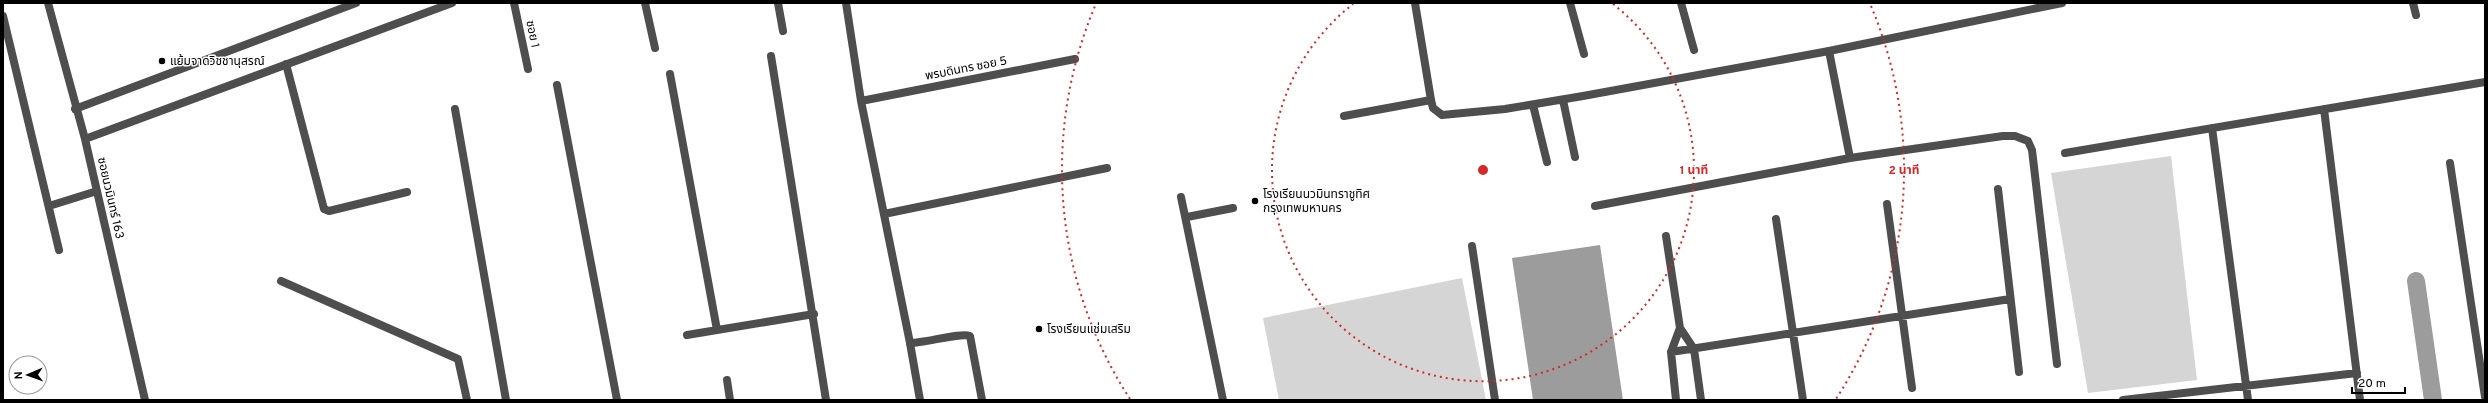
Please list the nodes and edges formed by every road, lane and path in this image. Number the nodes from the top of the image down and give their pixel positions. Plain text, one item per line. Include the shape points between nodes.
1 (48, 3) edge
2 (356, 3) edge
3 (452, 3) edge
4 (514, 3) edge
5 (645, 3) edge
6 (778, 3) edge
7 (846, 3) edge
8 (1415, 3) edge
9 (1570, 3) edge
10 (1681, 3) edge
11 (2062, 3) edge
12 (2413, 3) edge
13 (2416, 15) dead end
14 (3, 16) edge
15 (783, 31) dead end
16 (654, 48) dead end
17 (1694, 50) dead end
18 (1830, 51) junction
19 (1584, 54) dead end
20 (771, 56) dead end
21 (1075, 59) dead end
22 (286, 64) junction
23 (528, 69) dead end
24 (670, 74) dead end
25 (2485, 82) edge
26 (557, 85) dead end
27 (1431, 100) junction
28 (1563, 100) junction
29 (861, 101) junction
30 (1533, 105) junction
31 (75, 109) junction
32 (454, 109) dead end
33 (2324, 109) junction
34 (1344, 116) dead end
35 (2212, 128) junction
36 (85, 139) junction
37 (2065, 153) dead end
38 (1575, 157) dead end
39 (1850, 158) junction
40 (1547, 162) dead end
41 (2450, 162) dead end
42 (1107, 168) dead end
43 (1998, 189) dead end
44 (97, 191) junction
45 (407, 192) dead end
46 (1182, 197) dead end
47 (1887, 204) dead end
48 (49, 206) junction
49 (1595, 206) dead end
50 (1233, 208) dead end
51 (884, 214) junction
52 (1186, 217) junction
53 (1776, 219) dead end
54 (1666, 236) dead end
55 (1472, 246) dead end
56 (59, 250) dead end
57 (281, 281) dead end
58 (2010, 299) junction
59 (814, 314) junction
60 (1904, 316) junction
61 (1680, 328) junction
62 (717, 330) junction
63 (687, 334) dead end
64 (1792, 334) junction
65 (910, 343) junction
66 (1694, 349) junction
67 (1671, 352) junction
68 (2057, 364) dead end
69 (2019, 372) dead end
70 (2357, 373) junction
71 (727, 380) dead end
72 (2246, 384) junction
73 (1912, 388) dead end
74 (2485, 397) edge
75 (2152, 398) edge
76 (145, 400) edge
77 (467, 400) edge
78 (506, 400) edge
79 (617, 400) edge
80 (730, 400) edge
81 (826, 400) edge
82 (920, 400) edge
83 (982, 400) edge
84 (1222, 400) edge
85 (1495, 400) edge
86 (1676, 400) edge
87 (1701, 400) edge
88 (1803, 400) edge
89 (2123, 400) edge
90 (2248, 400) edge
91 (2360, 400) edge

1 - 31 street, ซอยนวมินทร์ 163
2 - 31 street
3 - 22 street
4 - 23 street, ซอย 1
5 - 16 street
6 - 15 street
7 - 29 street
8 - 27 street
9 - 19 street
10 - 17 street
11 - 18 street
12 - 13 street
14 - 48 street
18 - 28 street
18 - 39 street
20 - 59 street
21 - 29 street, พรบดินทร ซอย 5
22 - 36 street
22 - 45 street via 324,209 329,211
24 - 62 street
25 - 33 street
26 - 79 street
27 - 30 street via 1436,113 1450,116
27 - 34 street
28 - 30 street
28 - 38 street
29 - 51 street
30 - 40 street
31 - 36 street, ซอยนวมินทร์ 163
32 - 78 street
33 - 35 street
33 - 70 street
35 - 37 street
35 - 72 street
36 - 44 street, ซอยนวมินทร์ 163
39 - 49 street
39 - 68 street via 2003,136 2015,136 2028,141 2032,150
41 - 74 street
42 - 51 street
43 - 58 street
44 - 48 street
44 - 76 street, ซอยนวมินทร์ 163
46 - 52 street
47 - 60 street
48 - 56 street
50 - 52 street
51 - 65 street
52 - 84 street
53 - 64 street
54 - 61 street
55 - 85 street
57 - 77 street via 458,359
58 - 60 street
58 - 69 street
59 - 62 street
59 - 81 street
60 - 64 street
60 - 73 street
61 - 66 street
61 - 67 street
62 - 63 street
64 - 66 street
64 - 88 street
65 - 82 street
65 - 83 street via 925,343 962,334 970,336
66 - 67 street
66 - 87 street
67 - 86 street
70 - 72 street
70 - 91 street
71 - 80 street
72 - 75 street
72 - 90 street
75 - 89 street

